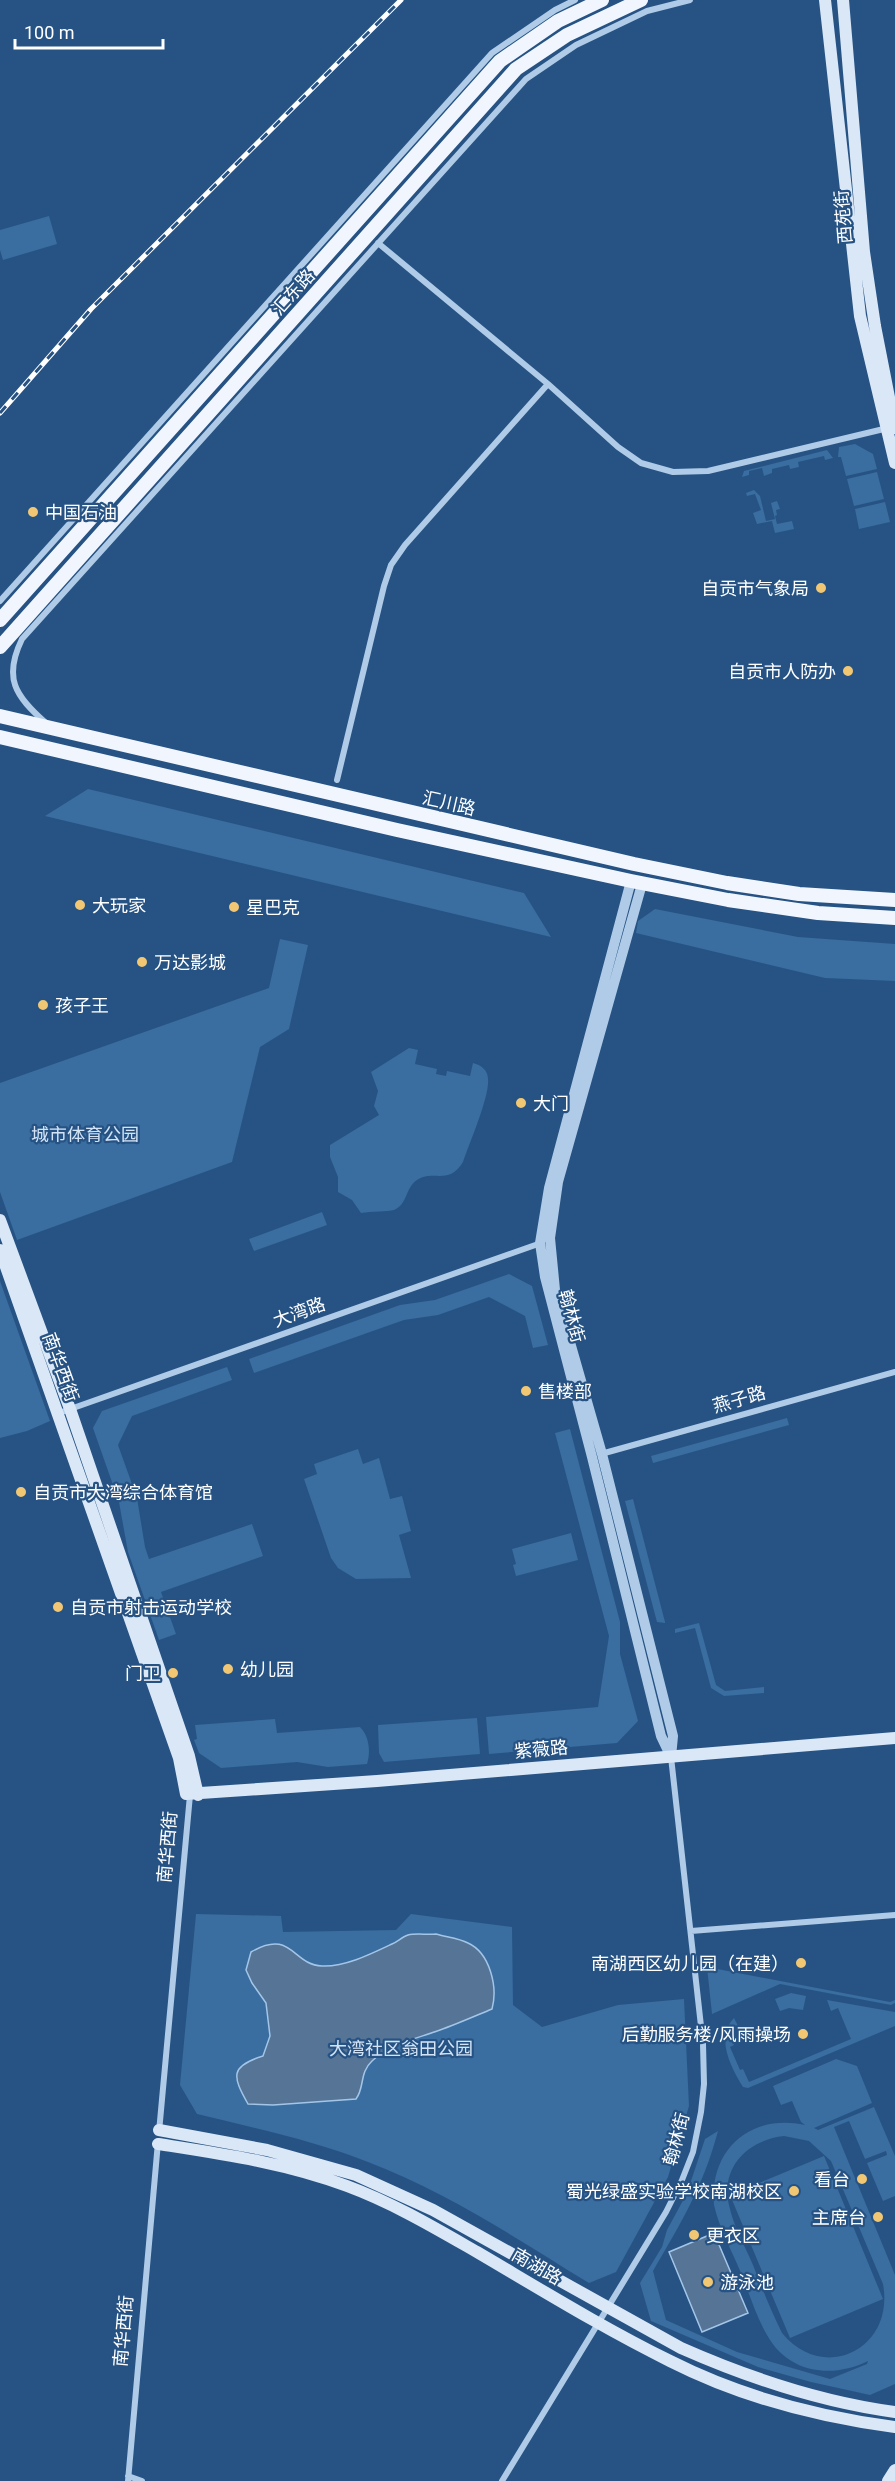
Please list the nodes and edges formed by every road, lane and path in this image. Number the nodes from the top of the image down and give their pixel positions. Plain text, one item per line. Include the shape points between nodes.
1 (575, 0) edge
2 (602, 0) edge
3 (641, 0) edge
4 (690, 0) edge
5 (823, 2) edge
6 (844, 2) edge
7 (378, 243) junction
8 (548, 384) junction
9 (892, 427) edge
10 (895, 463) edge
11 (0, 601) edge
12 (0, 620) edge
13 (0, 646) edge
14 (0, 716) edge
15 (51, 728) junction
16 (0, 737) edge
17 (337, 780) dead end
18 (636, 883) junction
19 (895, 900) edge
20 (895, 918) edge
21 (0, 1220) edge
22 (545, 1243) junction
23 (0, 1250) edge
24 (895, 1372) edge
25 (64, 1411) junction
26 (597, 1455) junction
27 (895, 1738) edge
28 (671, 1757) junction
29 (194, 1795) junction
30 (895, 1915) edge
31 (691, 1931) junction
32 (159, 2130) junction
33 (158, 2144) junction
34 (607, 2309) junction
35 (599, 2323) junction
36 (895, 2412) edge
37 (895, 2427) edge
38 (895, 2470) edge
39 (128, 2479) edge
40 (142, 2481) edge
41 (502, 2481) edge
42 (888, 2481) edge

1 - 11 street via 492,53
2 - 12 main road, 汇东路 via 558,21 500,61
3 - 13 main road, 汇东路 via 567,35 516,69
4 - 7 street via 647,11 576,45 526,79
5 - 9 main road via 860,316
6 - 9 main road, 西苑街 via 864,252
7 - 8 street
7 - 15 street via 21,639 12,658 12,678 31,710
8 - 9 street via 618,447 641,463 673,472 708,471
8 - 17 street via 405,545 392,565
9 - 10 main road
14 - 15 main road, 汇川路
15 - 19 main road, 汇川路 via 727,883 800,894
16 - 18 main road, 汇川路
18 - 20 main road, 汇川路 via 807,912
18 - 22 street, 翰林街 via 549,1188
21 - 25 main road, 南华西街
22 - 25 street, 大湾路
22 - 26 street, 翰林街 via 544,1277
23 - 25 main road, 南华西街
24 - 26 street, 燕子路
25 - 29 main road, 南华西街 via 179,1758 186,1794
26 - 28 street, 翰林街 via 661,1736
27 - 28 main road, 紫薇路
28 - 29 main road, 紫薇路
28 - 31 street, 翰林街
29 - 32 street, 南华西街
30 - 31 street
31 - 34 street, 翰林街 via 704,2084 693,2152 666,2212
32 - 33 street, 南华西街
32 - 34 main road, 南湖路 via 267,2150 356,2175 433,2210
33 - 35 main road, 南湖路 via 264,2161 348,2186 423,2221
33 - 39 street, 南华西街
34 - 35 street, 翰林街
34 - 36 main road, 南湖路 via 681,2348 759,2380 804,2394
35 - 37 main road, 南湖路 via 671,2362 751,2394
35 - 41 street, 翰林街
38 - 42 main road
39 - 40 street

